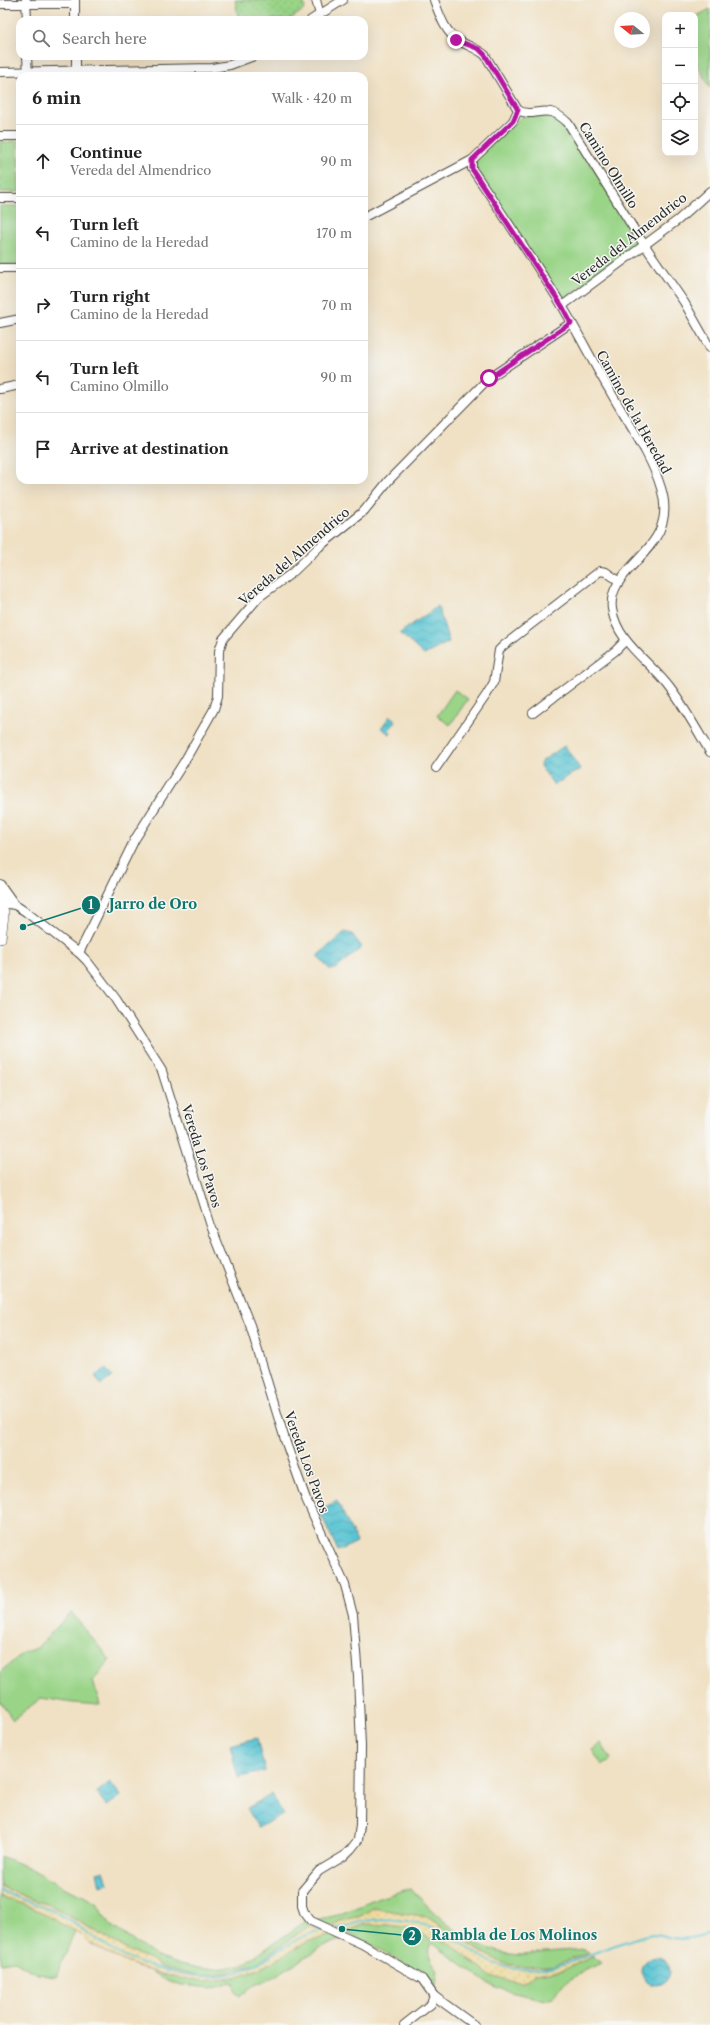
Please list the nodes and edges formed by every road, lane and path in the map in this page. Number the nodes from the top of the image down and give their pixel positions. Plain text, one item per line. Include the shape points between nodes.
1 (316, 0) edge
2 (343, 0) edge
3 (434, 0) edge
4 (26, 2) edge
5 (75, 2) edge
6 (0, 4) edge
7 (320, 15) joint
8 (27, 16) edge
9 (75, 16) edge
10 (27, 60) edge
11 (76, 60) edge
12 (243, 60) edge
13 (0, 72) edge
14 (28, 72) edge
15 (76, 72) edge
16 (103, 72) edge
17 (16, 73) edge
18 (518, 110) junction
19 (0, 136) edge
20 (16, 136) edge
21 (472, 160) junction
22 (710, 191) edge
23 (0, 198) edge
24 (16, 198) edge
25 (368, 215) edge
26 (645, 244) junction
27 (0, 268) edge
28 (16, 268) edge
29 (562, 306) junction
30 (16, 320) edge
31 (0, 323) edge
32 (571, 323) junction
33 (710, 348) edge
34 (16, 386) edge
35 (0, 389) edge
36 (619, 581) junction
37 (625, 641) junction
38 (533, 713) dead end
39 (710, 752) edge
40 (436, 768) dead end
41 (0, 884) edge
42 (0, 892) edge
43 (2, 903) junction
44 (15, 906) junction
45 (0, 938) edge
46 (78, 953) junction
47 (434, 1996) junction
48 (404, 2025) edge
49 (474, 2025) edge

1 - 7 street
2 - 7 street
3 - 18 street via 450,33 456,40 479,49 485,55
4 - 5 street
4 - 6 street
4 - 8 street
5 - 9 street
10 - 14 street
11 - 15 street
12 - 16 street via 212,68
13 - 17 street
18 - 21 street via 513,121
18 - 26 street, Camino Olmillo via 549,111 568,123
19 - 20 street
21 - 25 street
21 - 29 street, Camino de la Heredad via 472,169
22 - 26 street, Vereda del Almendrico via 678,220
23 - 24 street
26 - 29 street, Vereda del Almendrico
26 - 33 street, Camino Olmillo via 684,302
27 - 28 street
29 - 32 street, Camino de la Heredad
30 - 31 street
32 - 36 street, Camino de la Heredad via 648,459 661,488 664,502 661,529 644,555
32 - 46 street, Vereda del Almendrico via 489,378 389,480 364,511 319,547 292,573 259,597 223,639 219,651 218,696 214,708 184,762 135,839
34 - 35 street
36 - 37 street, Camino de la Heredad via 612,596 612,608
36 - 40 street via 600,571 499,650 494,682 488,694
37 - 38 street
37 - 39 street, Camino de la Heredad via 658,672 686,709
41 - 44 street
42 - 43 main road
43 - 44 street
43 - 45 main road
44 - 46 street, Vereda Los Pavos
46 - 47 street, Vereda Los Pavos via 116,999 162,1071 211,1226 250,1325 298,1477 345,1585 353,1615 361,1746 358,1840 348,1853 319,1870 302,1891 302,1906 311,1921 362,1944 422,1979
47 - 48 street via 431,2004
47 - 49 street, Vereda Los Pavos

